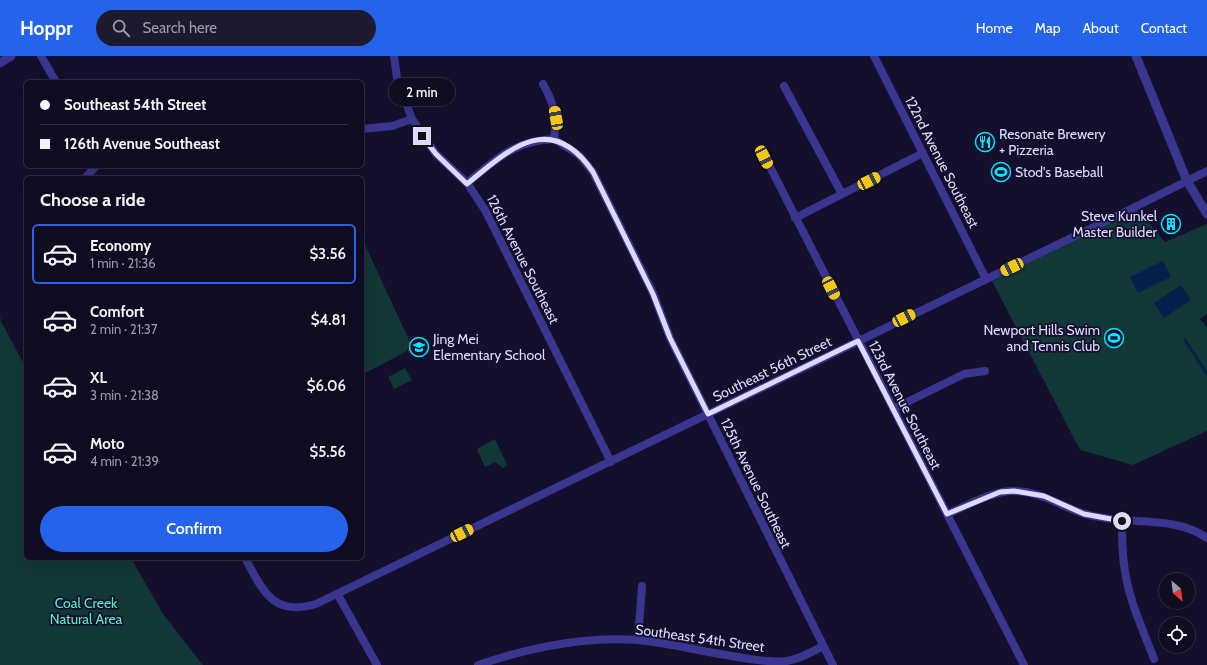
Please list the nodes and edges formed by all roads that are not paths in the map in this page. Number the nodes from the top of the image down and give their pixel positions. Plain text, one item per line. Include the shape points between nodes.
1 (11, 56) edge
2 (41, 56) edge
3 (394, 56) edge
4 (874, 56) edge
5 (1136, 56) edge
6 (0, 63) edge
7 (55, 80) edge
8 (543, 84) dead end
9 (784, 86) dead end
10 (412, 119) junction
11 (364, 129) edge
12 (554, 139) junction
13 (923, 153) junction
14 (764, 157) dead end
15 (94, 168) edge
16 (1207, 171) edge
17 (87, 176) edge
18 (1187, 181) junction
19 (467, 184) junction
20 (842, 194) junction
21 (1207, 214) edge
22 (795, 218) junction
23 (986, 279) junction
24 (858, 341) junction
25 (985, 371) dead end
26 (893, 409) junction
27 (708, 414) junction
28 (611, 462) junction
29 (947, 514) junction
30 (1122, 521) junction
31 (1207, 538) edge
32 (246, 560) edge
33 (642, 586) dead end
34 (338, 595) junction
35 (638, 640) junction
36 (823, 646) junction
37 (1154, 659) dead end
38 (377, 665) edge
39 (478, 665) edge
40 (833, 665) edge
41 (1024, 665) edge

1 - 6 street
2 - 7 street
3 - 10 street, 126th Avenue Southeast via 397,78
4 - 13 street, 122nd Avenue Southeast
5 - 18 street
8 - 12 street via 556,118
9 - 20 street
10 - 11 street via 392,126
10 - 19 street, 126th Avenue Southeast via 436,154
12 - 19 street via 538,140 512,148
12 - 27 street, 125th Avenue Southeast via 579,155 593,172
13 - 20 street
13 - 23 street, 122nd Avenue Southeast
14 - 22 street, 123rd Avenue Southeast
15 - 17 street
16 - 18 street, Southeast 56th Street
18 - 21 street
18 - 23 street, Southeast 56th Street
19 - 28 street, 126th Avenue Southeast via 485,210
20 - 22 street
22 - 24 street, 123rd Avenue Southeast
23 - 24 street, Southeast 56th Street
24 - 26 street, 123rd Avenue Southeast
24 - 27 street, Southeast 56th Street
25 - 26 street via 964,374
26 - 29 street, 123rd Avenue Southeast
27 - 28 street, Southeast 56th Street
27 - 36 street, 125th Avenue Southeast
28 - 34 street, Southeast 56th Street
29 - 30 street via 1000,492 1014,491 1044,496 1084,514
29 - 41 street, 123rd Avenue Southeast
30 - 31 street via 1170,524 1187,528
30 - 37 street via 1122,555 1126,577
32 - 34 street, Southeast 56th Street via 265,592 280,605 288,608 307,607
33 - 35 street
34 - 38 street
35 - 36 street, Southeast 54th Street via 778,662 798,658
35 - 39 street, Southeast 54th Street via 571,643 536,649
36 - 40 street, 125th Avenue Southeast

